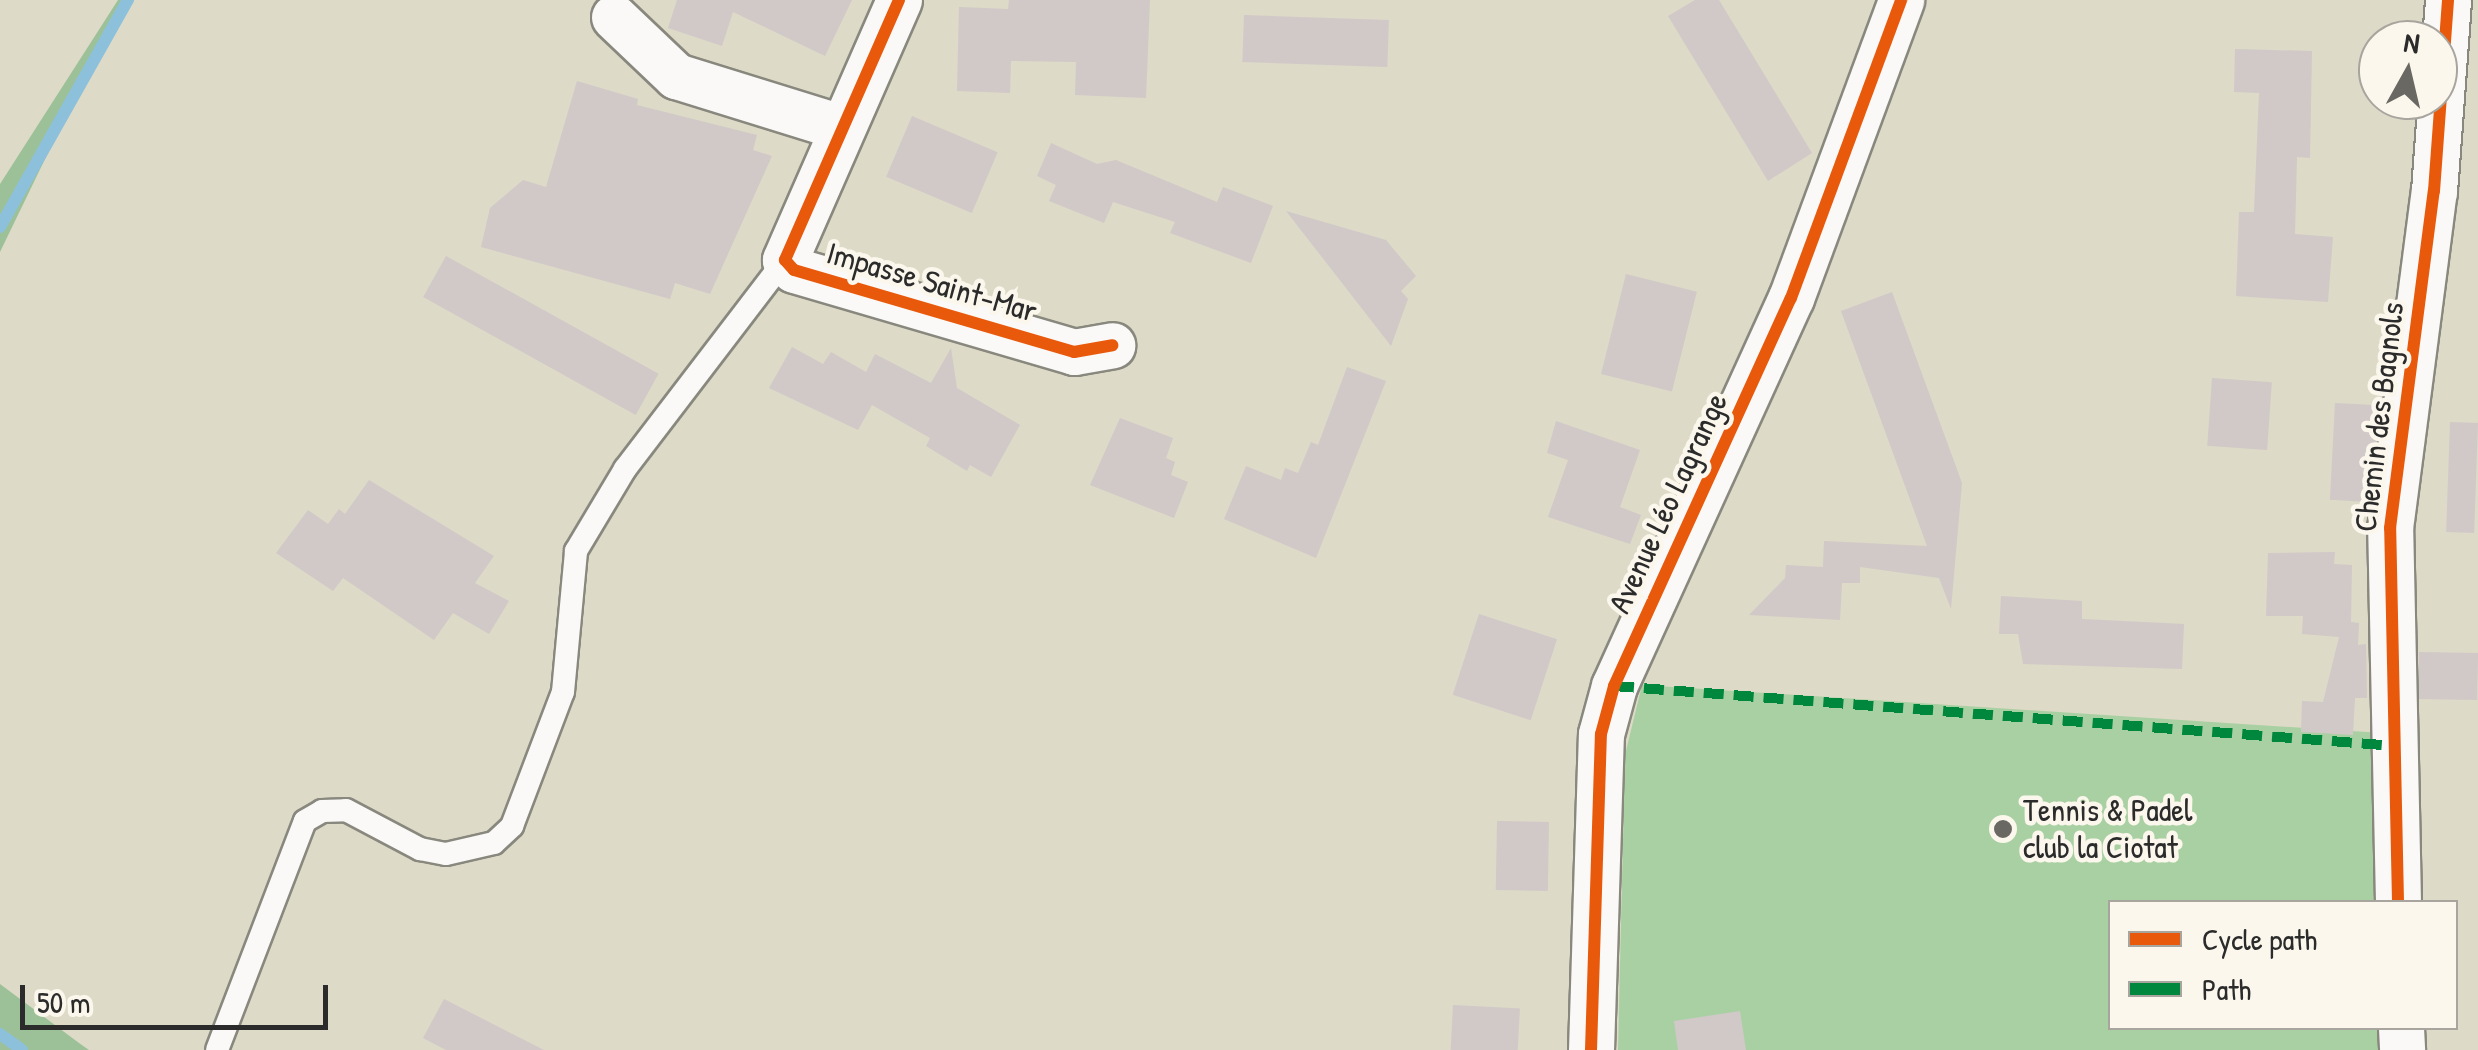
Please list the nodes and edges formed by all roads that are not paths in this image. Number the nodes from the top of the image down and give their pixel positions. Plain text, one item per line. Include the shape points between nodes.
1 (899, 0) edge
2 (1901, 0) edge
3 (2448, 0) edge
4 (614, 17) dead end
5 (841, 127) junction
6 (785, 260) junction
7 (1112, 345) dead end
8 (2398, 900) edge
9 (217, 1050) edge
10 (1591, 1050) edge

1 - 5 street, Impasse Saint-Mar
2 - 10 street, Avenue Léo Lagrange via 1791,298 1614,686 1601,734
3 - 8 street, Chemin des Bagnols via 2434,191 2390,528
4 - 5 street via 676,76
5 - 6 street, Impasse Saint-Mar
6 - 7 street, Impasse Saint-Mar via 794,270 1074,352
6 - 9 lane via 625,469 576,551 562,692 512,826 494,843 446,854 346,810 322,810 305,821

